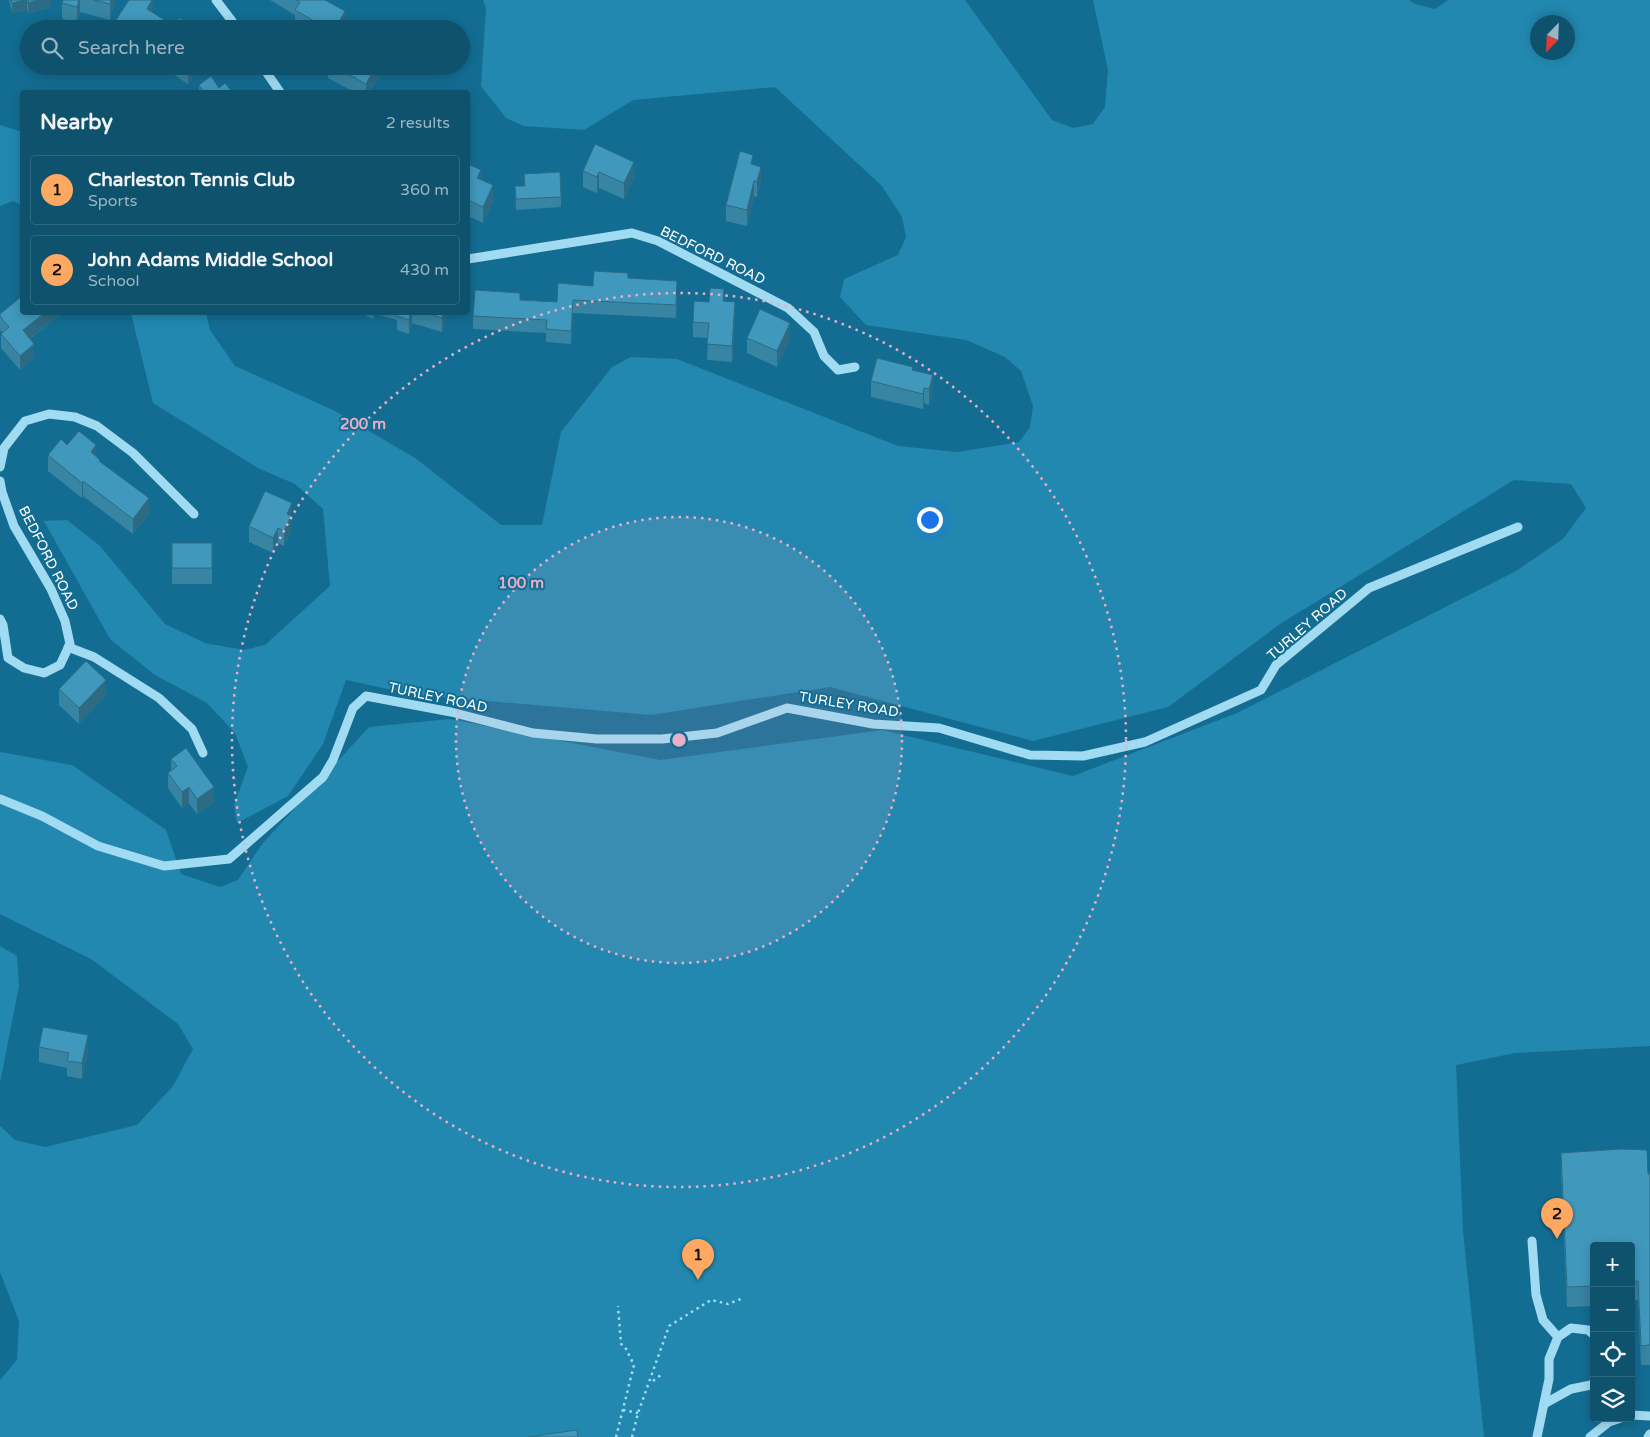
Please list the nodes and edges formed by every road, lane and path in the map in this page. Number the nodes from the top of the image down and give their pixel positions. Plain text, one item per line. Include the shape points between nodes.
1 (216, 0) edge
2 (231, 20) edge
3 (268, 75) edge
4 (279, 90) edge
5 (470, 258) edge
6 (855, 367) dead end
7 (0, 467) edge
8 (0, 480) edge
9 (194, 514) dead end
10 (1518, 527) dead end
11 (0, 619) edge
12 (68, 648) junction
13 (203, 753) dead end
14 (0, 799) edge
15 (1532, 1241) dead end
16 (741, 1299) dead end
17 (618, 1306) dead end
18 (1590, 1332) edge
19 (1558, 1337) junction
20 (661, 1375) dead end
21 (653, 1381) dead end
22 (1590, 1385) edge
23 (1544, 1404) junction
24 (623, 1410) junction
25 (638, 1413) junction
26 (1635, 1415) edge
27 (1650, 1416) edge
28 (1609, 1422) edge
29 (616, 1437) edge
30 (632, 1437) edge
31 (1537, 1437) edge
32 (1590, 1437) edge

1 - 2 street
3 - 4 street
5 - 6 street, BEDFORD ROAD via 632,233 658,241 788,308 814,332 824,356 838,370
7 - 9 street via 4,448 24,421 49,414 75,417 97,426 133,453
8 - 12 street, BEDFORD ROAD via 14,526 65,621
10 - 14 street, TURLEY ROAD via 1369,588 1276,665 1261,690 1145,742 1083,756 1030,754 939,728 873,724 787,708 717,733 662,739 597,739 533,733 450,712 366,696 353,708 324,777 229,859 164,866 98,846 42,816
11 - 12 street via 8,658 24,668 44,673 60,665
12 - 13 street via 94,657 159,698 192,729
15 - 19 street via 1536,1295 1543,1320
16 - 25 path via 728,1304 711,1300 669,1326
17 - 24 path via 621,1344 634,1365
18 - 19 street via 1571,1328
19 - 23 street via 1549,1360
20 - 21 path
22 - 23 street via 1571,1389
23 - 31 street
24 - 25 path
24 - 29 path
25 - 30 path
26 - 27 street
28 - 32 street

